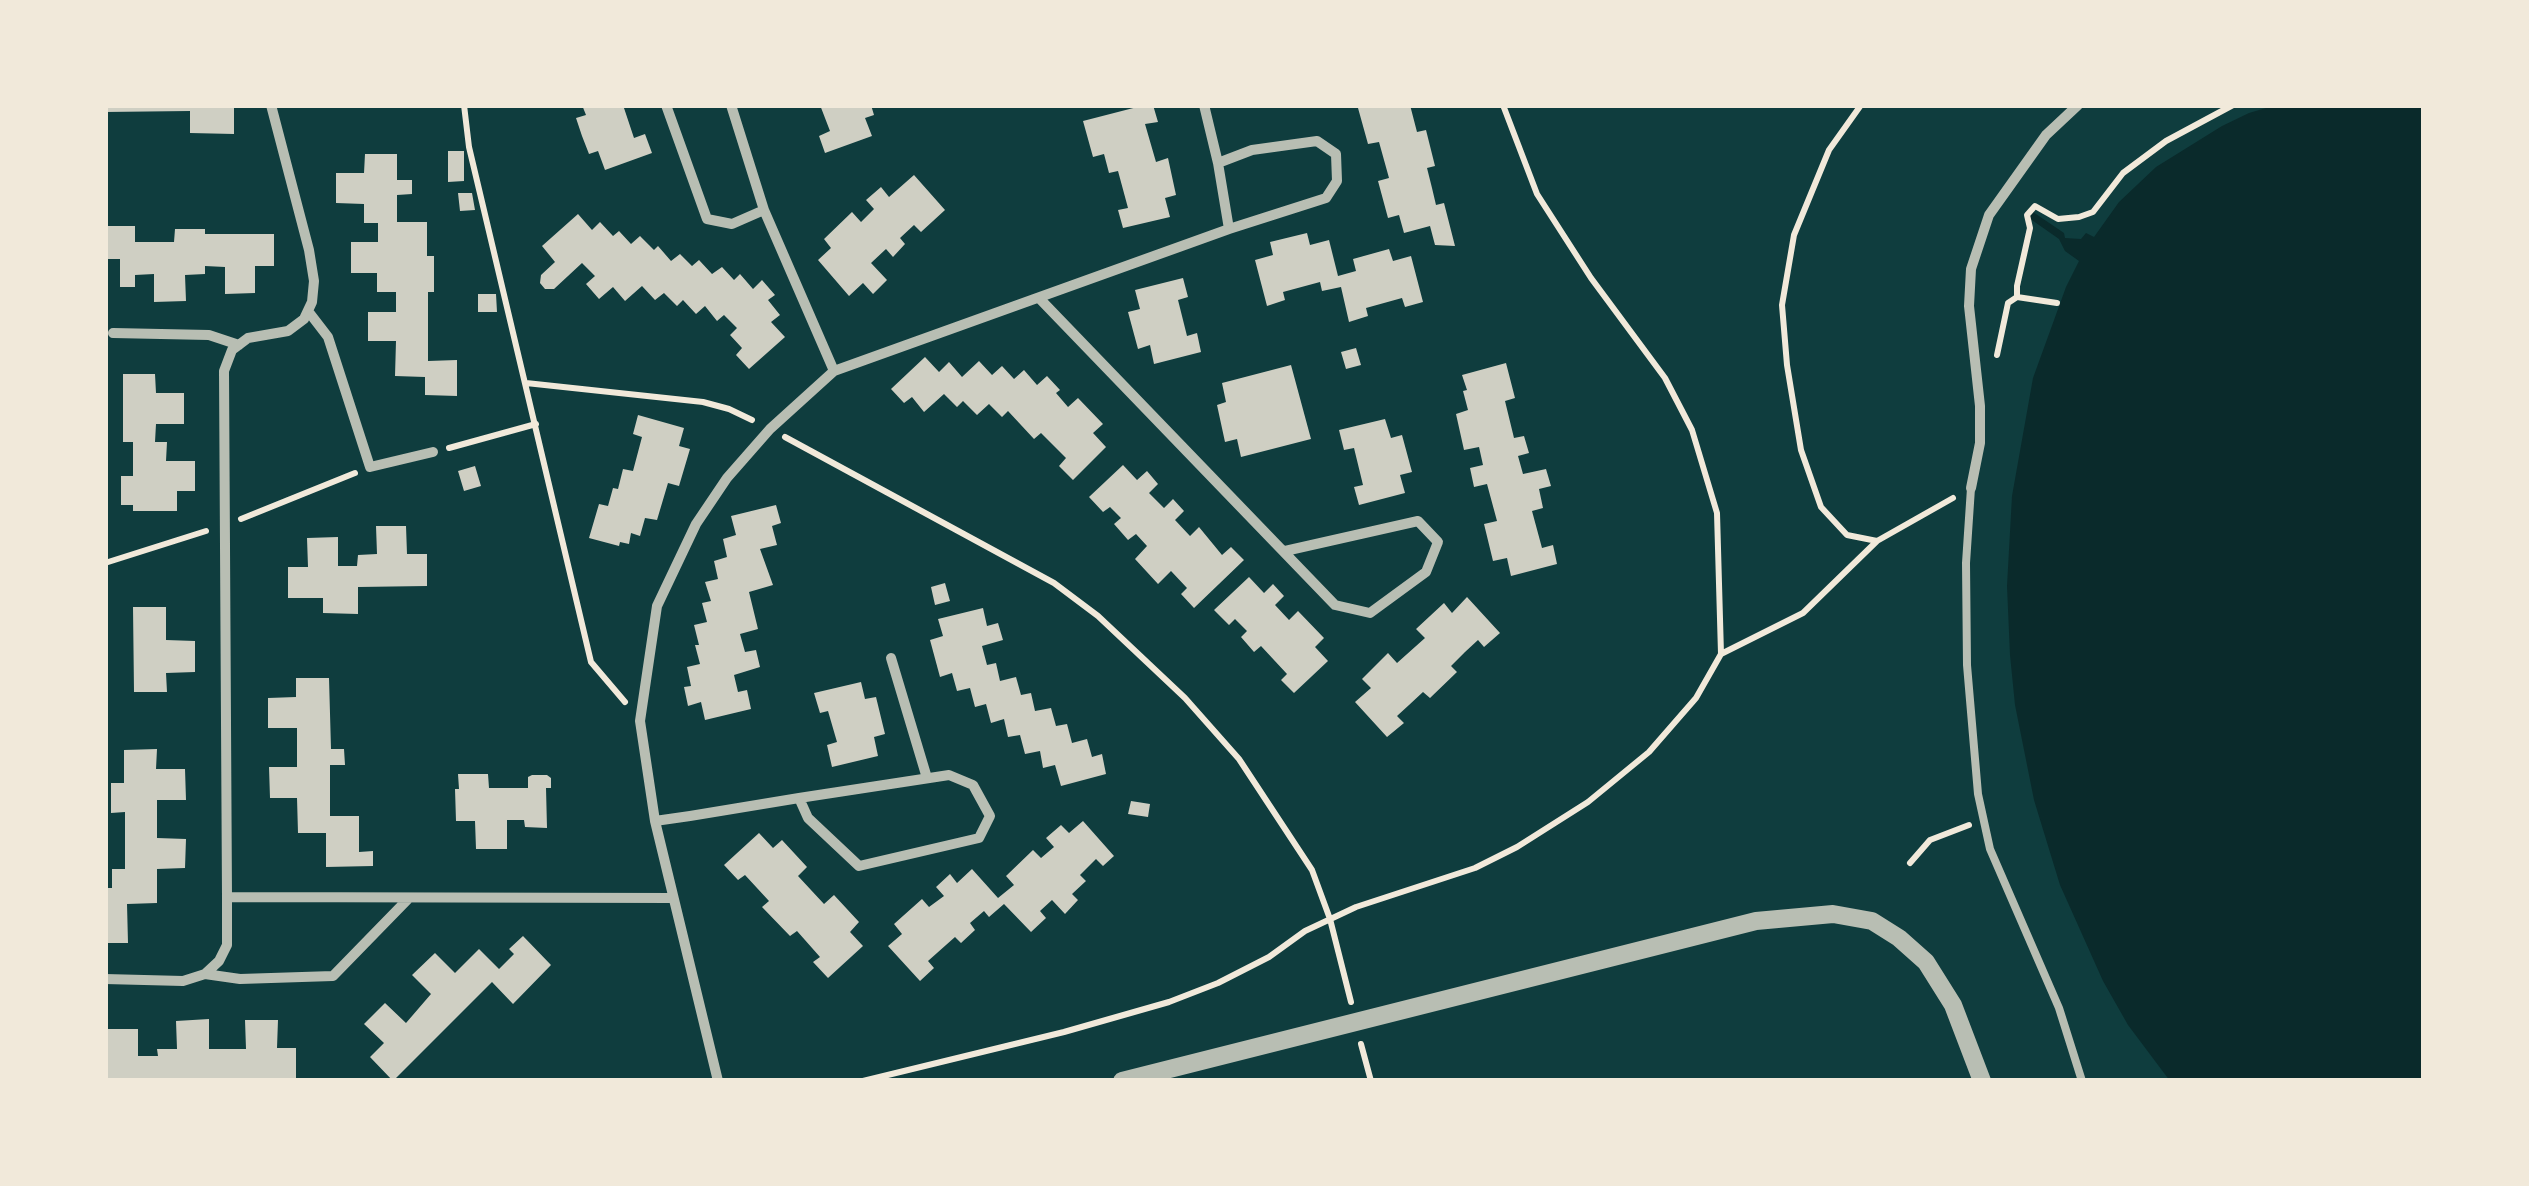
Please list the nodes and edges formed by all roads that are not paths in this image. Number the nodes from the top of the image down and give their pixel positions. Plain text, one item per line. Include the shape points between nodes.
1 (271, 105) edge
2 (666, 105) edge
3 (730, 105) edge
4 (1204, 105) edge
5 (2078, 105) edge
6 (1218, 163) junction
7 (764, 210) junction
8 (1229, 228) junction
9 (1039, 298) junction
10 (308, 310) junction
11 (113, 333) dead end
12 (238, 345) junction
13 (834, 371) junction
14 (433, 452) road end
15 (1972, 488) joint
16 (1285, 551) junction
17 (891, 658) dead end
18 (927, 778) junction
19 (799, 798) junction
20 (655, 821) junction
21 (227, 897) junction
22 (409, 898) junction
23 (672, 898) junction
24 (205, 974) junction
25 (105, 980) edge
26 (718, 1081) edge
27 (1122, 1081) edge
28 (1982, 1081) edge
29 (2082, 1081) edge

1 - 10 street via 309,250 314,282
2 - 7 street via 708,219 732,224
3 - 7 street
4 - 6 street
5 - 15 street via 2046,135 1988,215 1971,269 1980,406
6 - 8 street
6 - 8 street via 1317,140 1336,154 1336,181 1326,198
7 - 13 street
8 - 9 street
9 - 13 street
9 - 16 street
10 - 12 street via 288,332
10 - 14 street via 328,337 370,467
11 - 12 street via 209,335
12 - 21 street via 224,370 223,417
13 - 20 street via 728,478 696,524 657,606 640,721
15 - 29 lane via 1967,665 1978,794 1990,849 2059,1008
16 - 16 street via 1335,605 1370,613 1426,572 1438,542 1418,521
17 - 18 street
18 - 19 street
18 - 19 street via 949,775 972,785 990,816 979,838 859,866 808,818
19 - 20 street
20 - 23 street
21 - 22 street
21 - 24 street via 227,945
22 - 23 street
22 - 24 street via 333,976
23 - 26 street
24 - 25 street
27 - 28 street via 1756,922 1833,914 1872,921 1926,962 1953,1005

